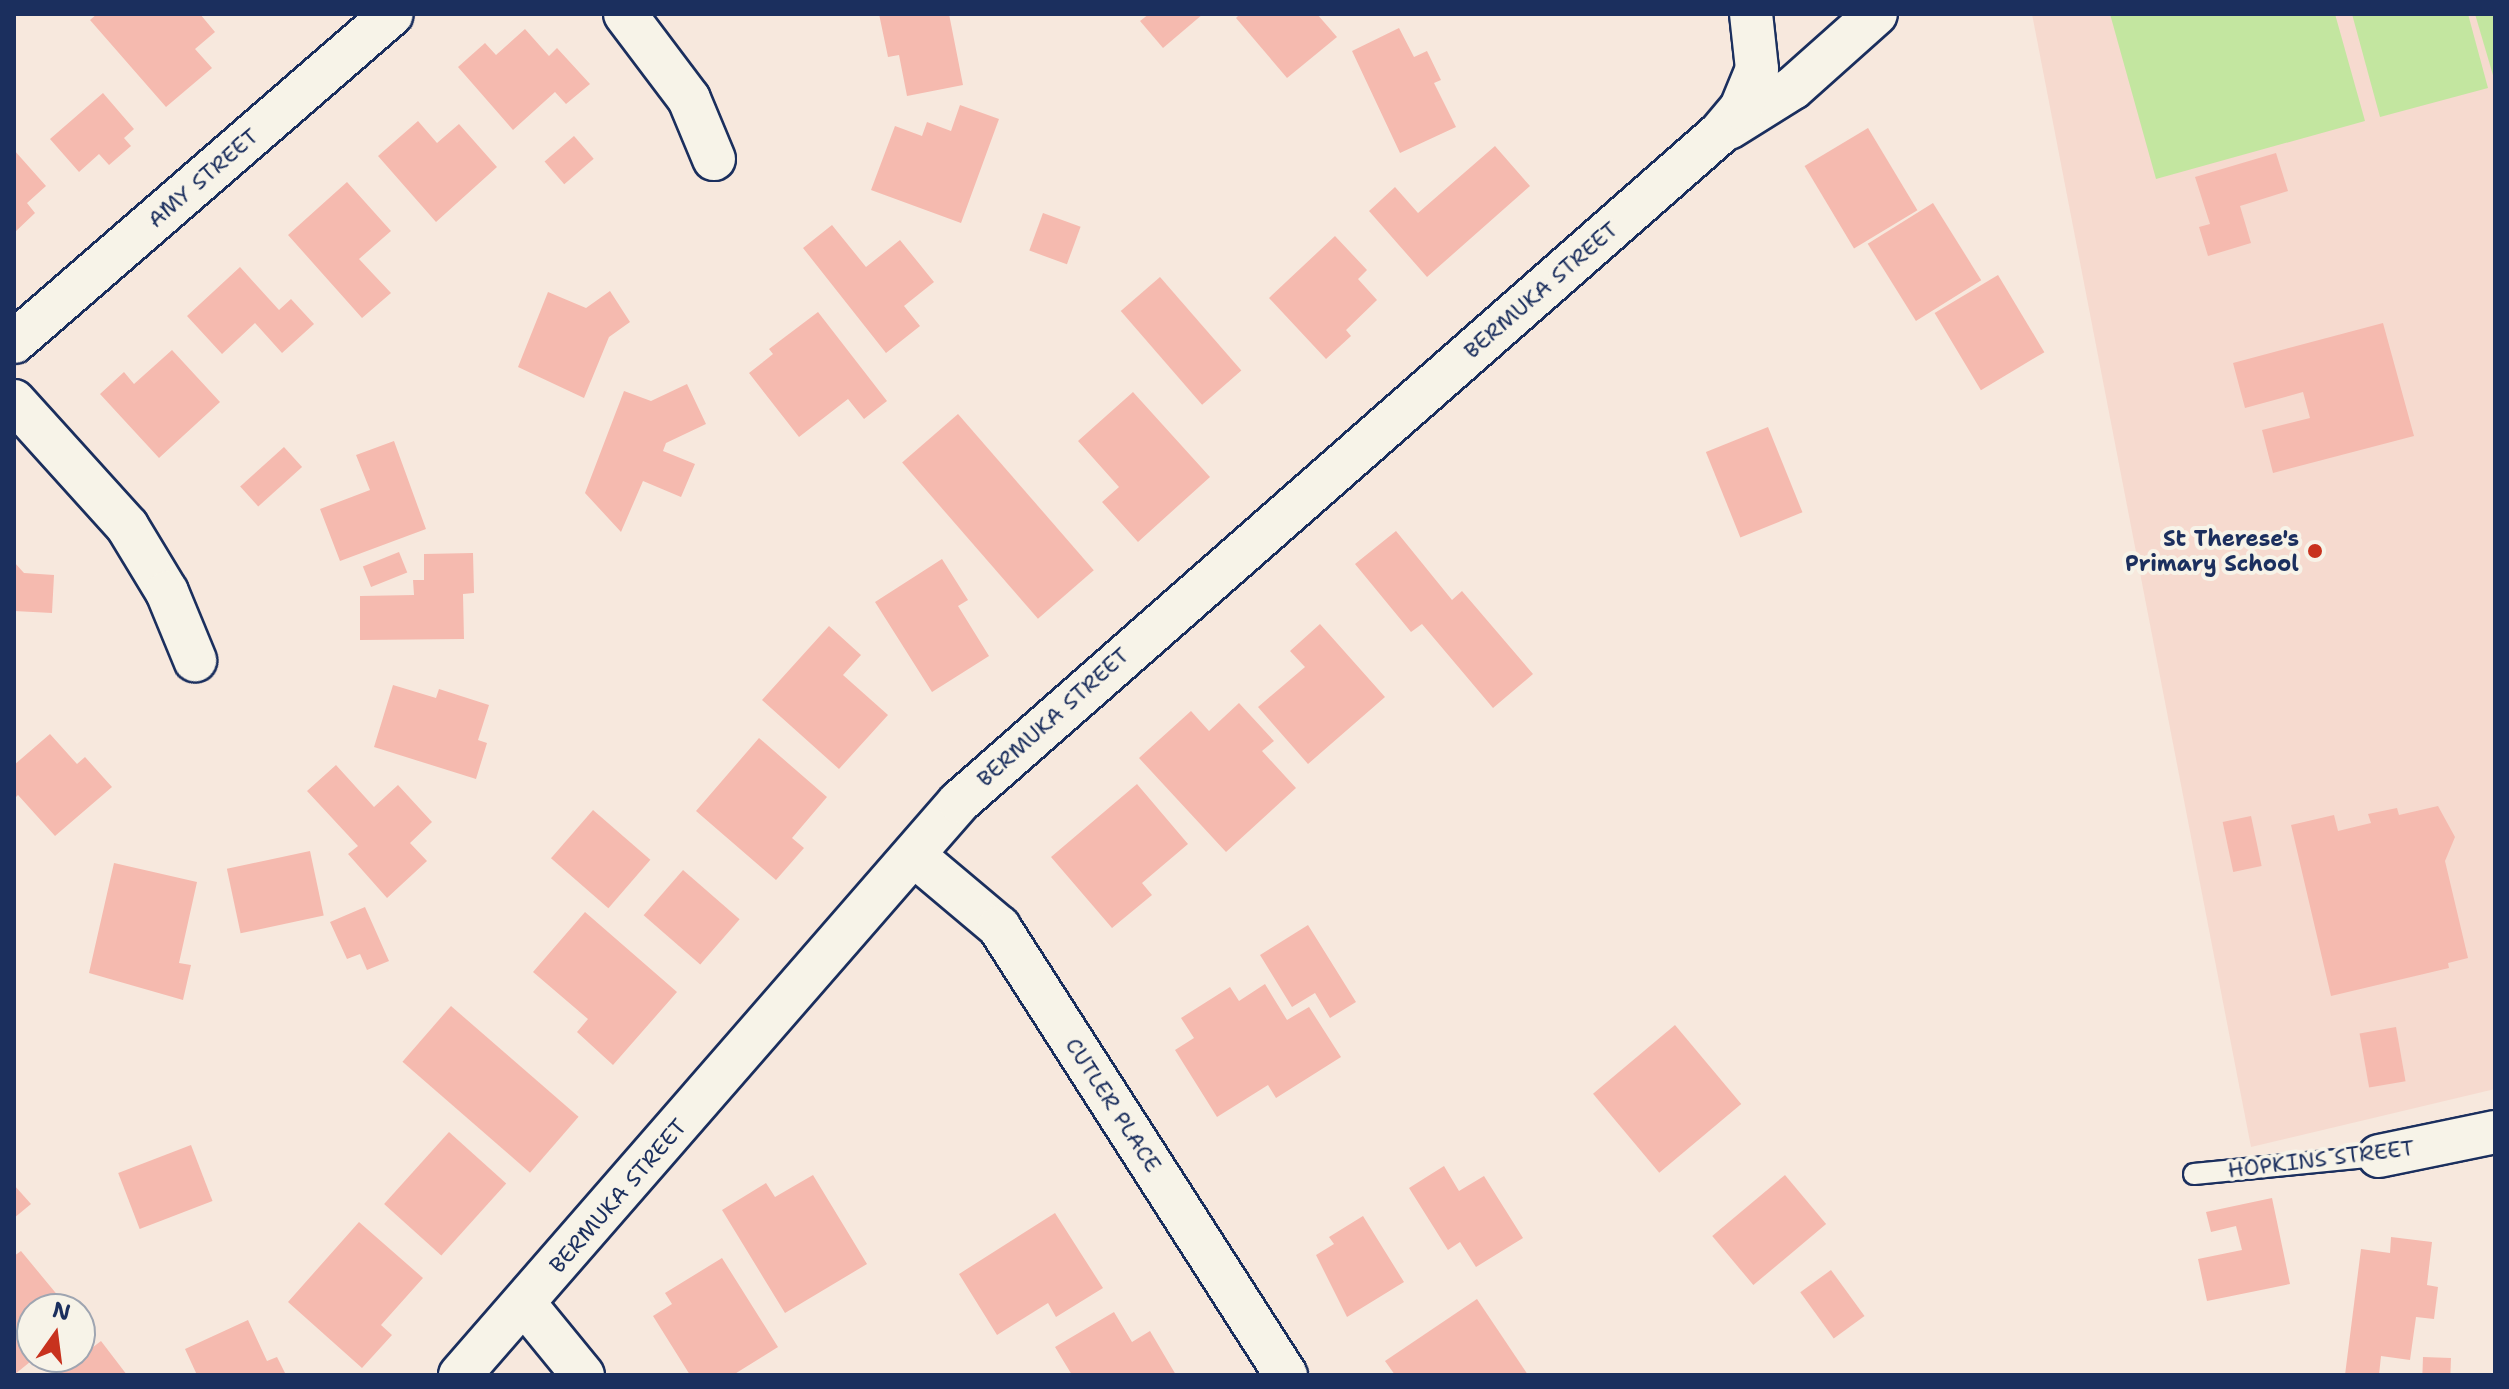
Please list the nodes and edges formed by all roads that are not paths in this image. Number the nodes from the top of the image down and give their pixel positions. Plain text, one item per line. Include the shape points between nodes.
1 (392, 14) edge
2 (625, 14) edge
3 (1751, 14) edge
4 (1876, 14) edge
5 (1720, 133) junction
6 (714, 159) dead end
7 (14, 342) edge
8 (14, 401) edge
9 (195, 660) dead end
10 (916, 857) junction
11 (2495, 1132) edge
12 (2379, 1156) joint
13 (2194, 1174) dead end
14 (524, 1303) junction
15 (460, 1375) edge
16 (583, 1375) edge
17 (1286, 1375) edge

1 - 7 street, AMY STREET
2 - 6 street via 689,99
3 - 5 street, BERMUKA STREET via 1755,79 1741,108
4 - 5 street, BERMUKA STREET via 1760,114
5 - 10 street, BERMUKA STREET via 994,768
8 - 9 street via 127,526 167,592
10 - 14 street, BERMUKA STREET
10 - 17 street, CUTLER PLACE via 999,927
11 - 12 street, HOPKINS STREET
12 - 13 lane, HOPKINS STREET
14 - 15 street, BERMUKA STREET
14 - 16 street

